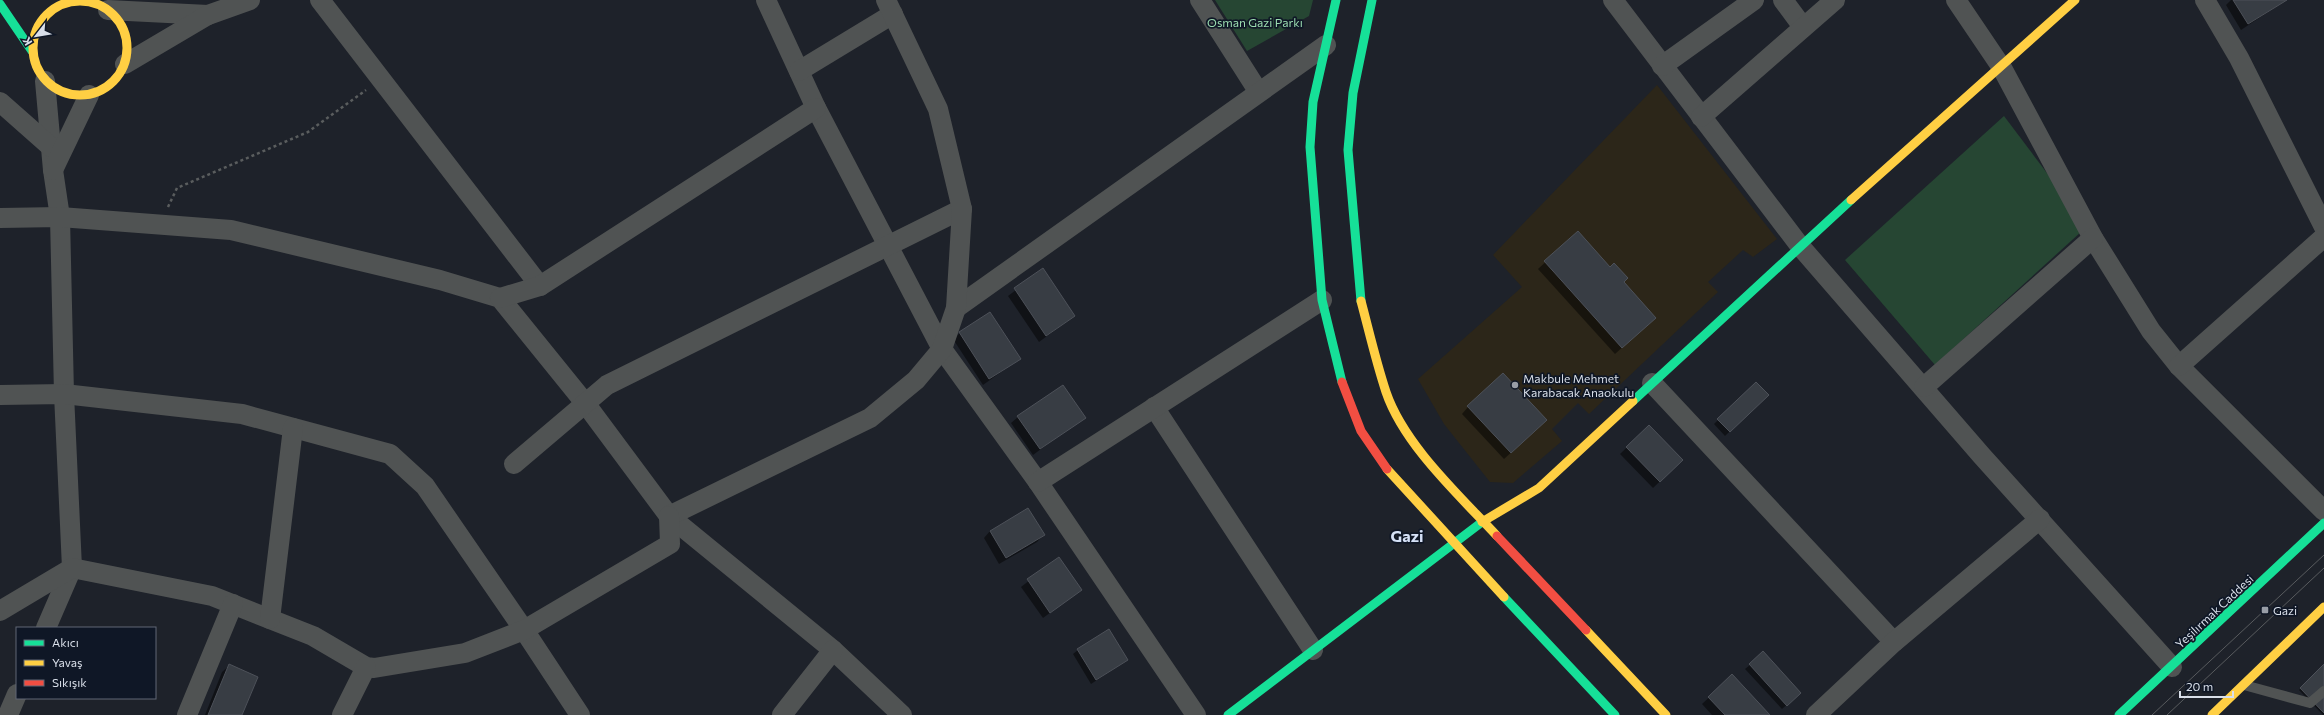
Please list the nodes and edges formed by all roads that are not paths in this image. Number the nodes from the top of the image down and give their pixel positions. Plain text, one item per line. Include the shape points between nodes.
1 (250, 0) edge
2 (320, 0) edge
3 (766, 0) edge
4 (1200, 0) edge
5 (1336, 0) edge
6 (1372, 0) edge
7 (1613, 0) edge
8 (1754, 0) edge
9 (1783, 0) edge
10 (1836, 0) edge
11 (1956, 0) edge
12 (2075, 0) edge
13 (2205, 0) edge
14 (0, 4) edge
15 (98, 4) edge
16 (890, 7) edge
17 (208, 15) junction
18 (1803, 27) junction
19 (1326, 45) junction
20 (32, 51) junction
21 (125, 64) junction
22 (1662, 66) junction
23 (2002, 68) junction
24 (799, 71) junction
25 (45, 81) junction
26 (1258, 91) junction
27 (90, 95) junction
28 (0, 102) edge
29 (816, 108) junction
30 (1700, 116) junction
31 (51, 146) junction
32 (53, 170) junction
33 (962, 209) junction
34 (3, 216) edge
35 (60, 217) junction
36 (2324, 227) edge
37 (2324, 236) edge
38 (2093, 238) junction
39 (888, 246) junction
40 (1800, 246) junction
41 (540, 286) junction
42 (500, 298) junction
43 (1322, 300) junction
44 (956, 308) junction
45 (942, 349) junction
46 (2179, 366) junction
47 (1652, 383) junction
48 (1924, 387) junction
49 (64, 394) junction
50 (0, 395) edge
51 (585, 403) junction
52 (1154, 408) junction
53 (293, 428) junction
54 (514, 464) dead end
55 (1038, 482) junction
56 (2324, 511) edge
57 (669, 516) junction
58 (2040, 519) junction
59 (1483, 521) junction
60 (2324, 523) edge
61 (1454, 543) junction
62 (72, 568) junction
63 (233, 604) junction
64 (2324, 607) edge
65 (0, 611) edge
66 (270, 619) junction
67 (46, 627) edge
68 (524, 630) junction
69 (1894, 642) junction
70 (833, 650) junction
71 (1313, 650) junction
72 (366, 667) junction
73 (2172, 667) junction
74 (2244, 685) junction
75 (2324, 691) edge
76 (16, 696) edge
77 (0, 702) edge
78 (7, 715) edge
79 (187, 715) edge
80 (342, 715) edge
81 (580, 715) edge
82 (782, 715) edge
83 (902, 715) edge
84 (1196, 715) edge
85 (1228, 715) edge
86 (1615, 715) edge
87 (1666, 715) edge
88 (1816, 715) edge
89 (2119, 715) edge
90 (2212, 715) edge

1 - 17 street
2 - 41 street
3 - 24 street
4 - 26 street
5 - 19 main road
6 - 59 main road via 1353,93 1348,150 1360,297 1386,393 1407,433 1437,472
7 - 22 street
8 - 22 street
9 - 18 street
10 - 18 street
11 - 23 street
12 - 23 main road
13 - 36 street via 2238,58
14 - 20 main road
15 - 17 street
15 - 20 main road via 79,0 64,3 51,10 40,21 34,34
15 - 21 main road via 118,20 125,34 128,49
16 - 24 street
16 - 33 street via 938,109
17 - 21 street
18 - 30 street
19 - 26 street
19 - 43 main road via 1314,102 1310,147
20 - 25 main road via 36,67
21 - 27 main road via 109,86
22 - 30 street
23 - 38 street
23 - 40 main road
24 - 29 street
25 - 27 main road via 58,90 73,95
25 - 31 street
26 - 44 street
27 - 32 street
28 - 31 street
29 - 39 street
29 - 41 street
30 - 40 street
31 - 32 street
32 - 35 street
33 - 39 street
33 - 44 street
34 - 35 street
35 - 42 street via 231,230 440,280
35 - 49 street
37 - 46 street
38 - 46 street via 2151,331
38 - 48 street
39 - 45 street
39 - 51 street via 607,385
40 - 47 main road
40 - 48 street
41 - 42 street
42 - 51 street
43 - 52 street
43 - 61 main road via 1342,383 1361,430 1390,473
44 - 45 street
45 - 55 street
45 - 57 street via 916,380 870,418
46 - 56 street
47 - 59 main road via 1539,488
47 - 69 street
48 - 58 street
49 - 50 street
49 - 53 street via 242,414
49 - 62 street
51 - 54 street
51 - 57 street
52 - 55 street
52 - 71 street
53 - 66 street
53 - 68 street via 390,454 425,486
55 - 84 street
57 - 68 street via 670,544
57 - 70 street
58 - 69 street
58 - 73 street
59 - 61 main road
59 - 87 main road
60 - 73 main road, Yeşilırmak Caddesi
61 - 71 main road
61 - 86 main road
62 - 63 street via 212,596
62 - 65 street
62 - 67 street
63 - 66 street
63 - 79 street
64 - 74 main road
66 - 72 street via 313,636
68 - 72 street via 466,653 374,668
68 - 81 street
69 - 88 street
70 - 82 street
70 - 83 street
71 - 85 main road
72 - 80 street
73 - 89 main road, Yeşilırmak Caddesi
74 - 75 lane via 2310,703
74 - 90 main road
76 - 78 street
77 - 78 street

